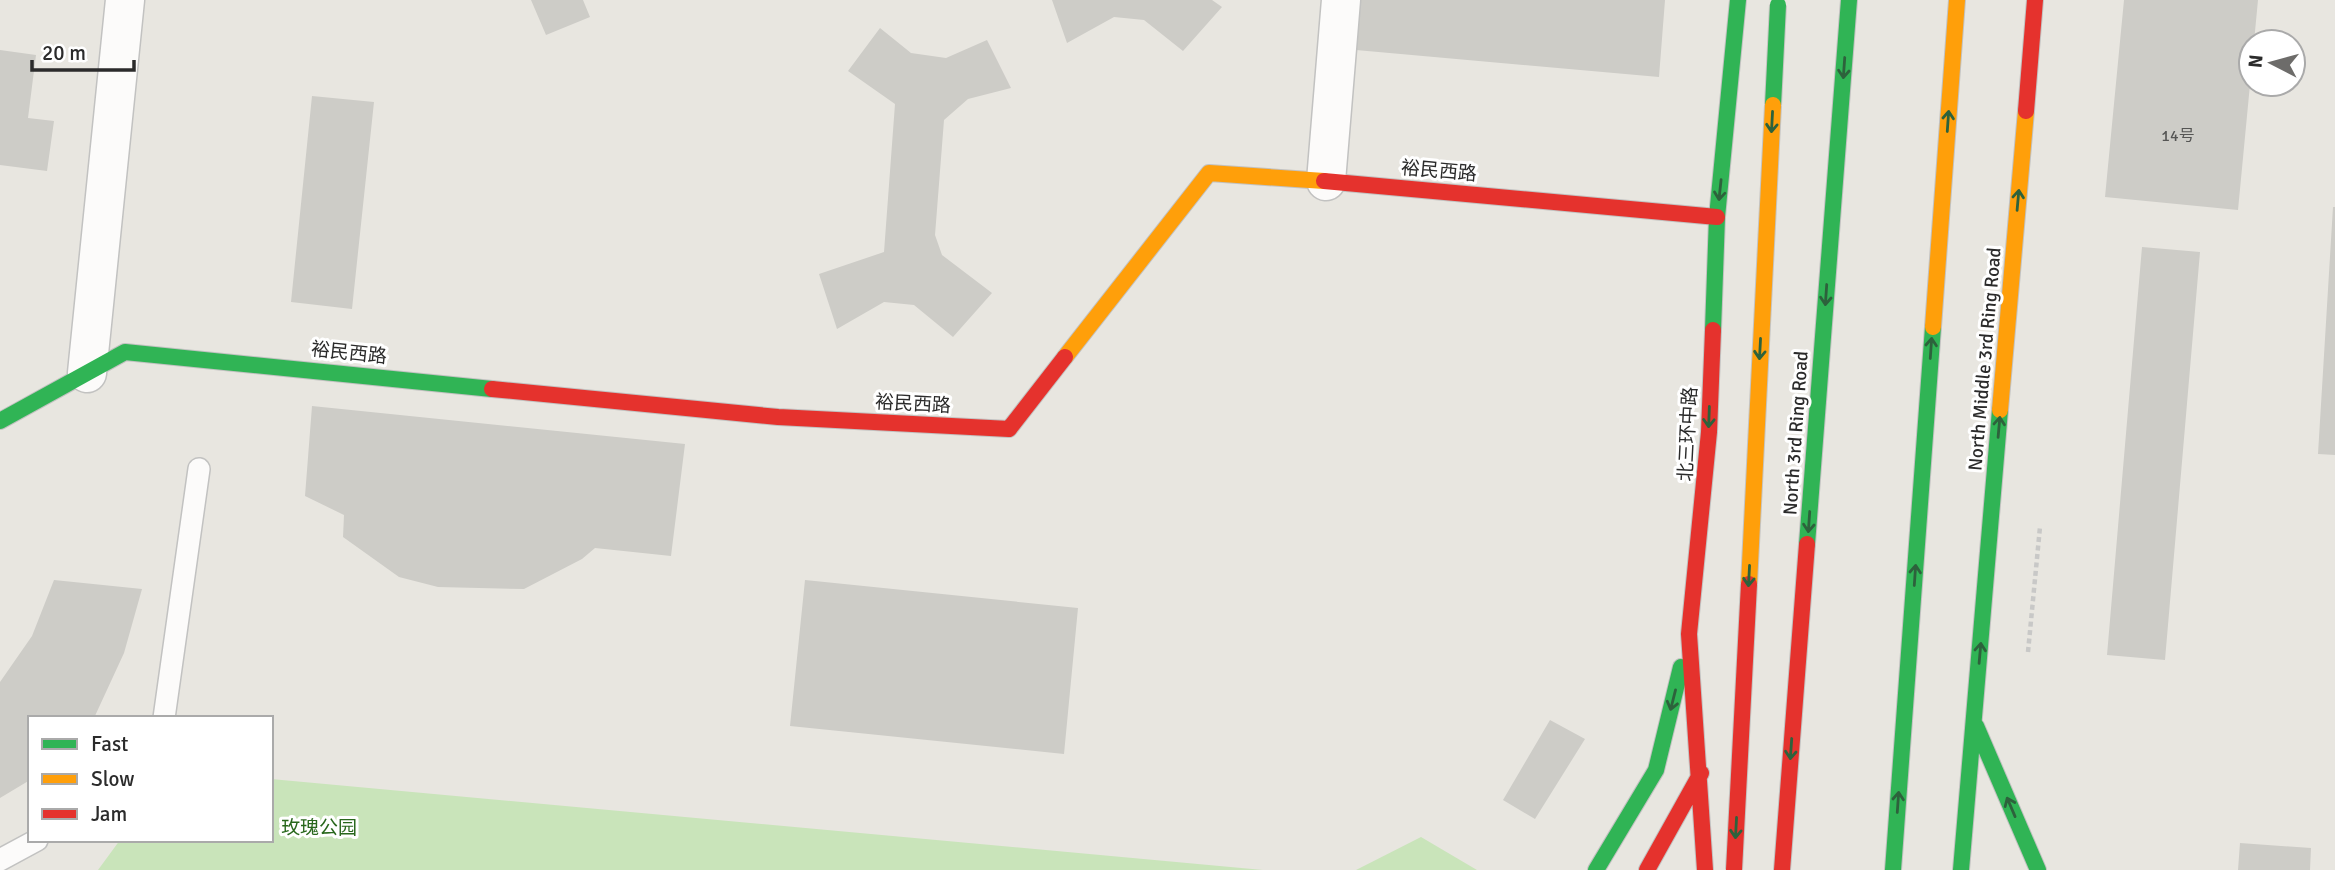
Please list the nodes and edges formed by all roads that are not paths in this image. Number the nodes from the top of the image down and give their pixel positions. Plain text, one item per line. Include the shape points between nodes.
1 (125, 0) edge
2 (1341, 0) edge
3 (1738, 0) edge
4 (1849, 0) edge
5 (1957, 0) edge
6 (2035, 0) edge
7 (1778, 2) edge
8 (1326, 181) junction
9 (1717, 217) junction
10 (87, 373) junction
11 (0, 421) edge
12 (199, 469) dead end
13 (1689, 634) junction
14 (164, 716) edge
15 (1974, 721) junction
16 (1701, 773) junction
17 (33, 842) edge
18 (0, 860) edge
19 (1596, 870) edge
20 (1647, 870) edge
21 (1705, 870) edge
22 (1734, 870) edge
23 (1782, 870) edge
24 (1893, 870) edge
25 (1961, 870) edge
26 (2038, 870) edge

1 - 10 street
2 - 8 street
3 -> 9 main road, 北三环中路
4 -> 23 main road, North 3rd Ring Road
24 -> 5 main road
15 -> 6 main road, North Middle 3rd Ring Road
7 -> 22 main road, bridge
8 - 9 main road, 裕民西路
8 - 10 main road, 裕民西路 via 1209,173 1009,429 778,417 125,352
9 -> 13 main road, 北三环中路 via 1709,432
10 - 11 main road, 裕民西路
12 - 14 lane
13 - 16 main road, 北三环中路
13 -> 19 main road via 1656,770
15 - 25 main road
26 -> 15 main road
16 - 20 main road
16 - 21 main road, 北三环中路
17 - 18 lane

